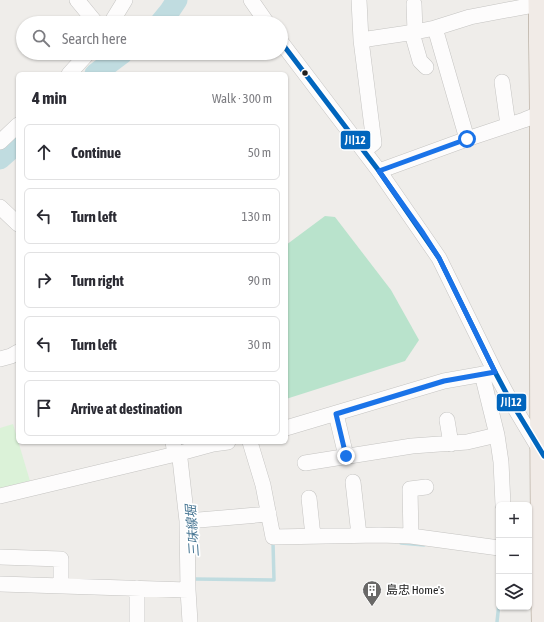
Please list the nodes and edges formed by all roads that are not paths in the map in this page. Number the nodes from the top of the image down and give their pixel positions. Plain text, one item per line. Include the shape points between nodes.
1 (77, 0) edge
2 (125, 0) edge
3 (250, 0) edge
4 (359, 0) edge
5 (540, 2) edge
6 (414, 4) dead end
7 (90, 16) edge
8 (115, 16) edge
9 (262, 16) edge
10 (435, 28) junction
11 (414, 32) junction
12 (361, 40) junction
13 (288, 51) edge
14 (82, 60) edge
15 (426, 67) dead end
16 (71, 72) edge
17 (502, 82) dead end
18 (539, 114) junction
19 (508, 126) junction
20 (16, 128) edge
21 (467, 139) junction
22 (0, 142) edge
23 (364, 151) junction
24 (379, 171) junction
25 (0, 207) edge
26 (16, 222) edge
27 (16, 353) edge
28 (0, 359) edge
29 (488, 373) junction
30 (336, 414) junction
31 (447, 420) dead end
32 (288, 427) edge
33 (497, 435) junction
34 (212, 444) edge
35 (251, 444) edge
36 (451, 444) junction
37 (179, 450) edge
38 (541, 452) edge
39 (346, 456) junction
40 (305, 464) dead end
41 (353, 482) dead end
42 (426, 487) dead end
43 (0, 496) edge
44 (309, 498) dead end
45 (503, 502) edge
46 (269, 514) junction
47 (187, 521) junction
48 (359, 535) junction
49 (313, 536) junction
50 (411, 536) junction
51 (496, 547) edge
52 (534, 548) edge
53 (0, 557) edge
54 (0, 584) edge
55 (61, 586) junction
56 (137, 588) junction
57 (188, 590) junction
58 (137, 622) edge
59 (190, 622) edge
60 (541, 622) edge

1 - 7 street
2 - 8 street
3 - 9 street
4 - 12 street
5 - 10 street via 470,17
5 - 18 main road
6 - 11 street
10 - 11 street
10 - 21 street
11 - 12 street
11 - 15 street via 420,61
12 - 23 street via 374,143
13 - 23 street
14 - 16 street
17 - 19 street
18 - 19 street
18 - 38 main road
19 - 21 street
20 - 22 street
21 - 24 street
23 - 24 street
24 - 29 street via 439,258
25 - 26 street
27 - 28 street
29 - 30 street via 444,381
29 - 33 street
29 - 38 street
30 - 32 street
30 - 39 street
31 - 36 street
33 - 36 street
33 - 45 street
34 - 37 street
35 - 46 street
36 - 39 street via 412,446
37 - 43 street
37 - 47 street
38 - 52 main road
39 - 40 street
41 - 48 street
42 - 50 street via 410,489
44 - 49 street
46 - 47 street
46 - 49 street via 273,537
47 - 57 street
48 - 49 street
48 - 50 street
50 - 51 street
52 - 60 main road
53 - 55 street via 61,559
54 - 55 street
55 - 56 street
56 - 57 street
56 - 58 street
57 - 59 street

